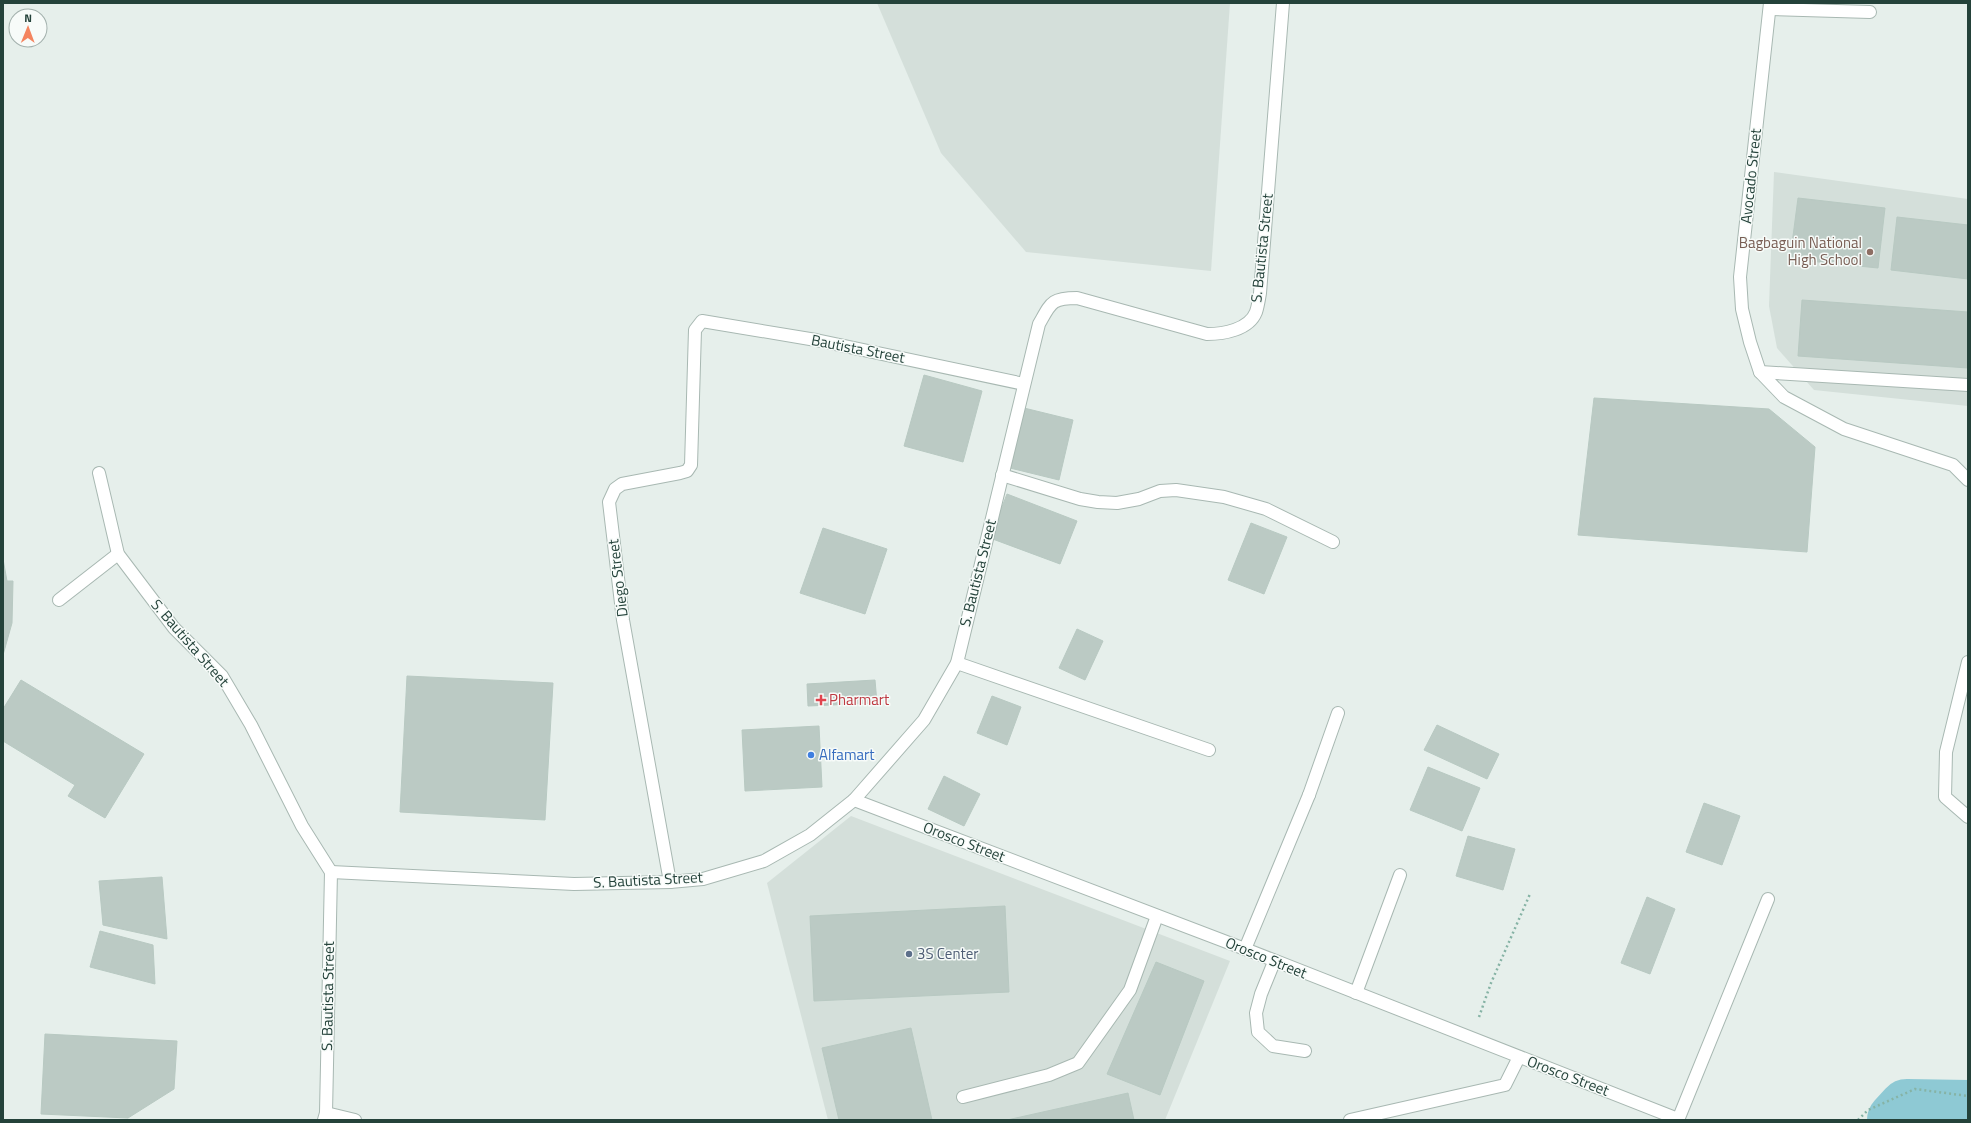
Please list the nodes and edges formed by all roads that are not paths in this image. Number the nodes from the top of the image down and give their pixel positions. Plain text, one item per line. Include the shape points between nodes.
1 (1283, 3) edge
2 (1770, 6) edge
3 (1870, 12) dead end
4 (695, 330) joint
5 (1760, 372) junction
6 (1024, 384) junction
7 (1968, 385) edge
8 (99, 473) dead end
9 (1002, 475) junction
10 (1968, 480) edge
11 (1333, 542) dead end
12 (118, 554) junction
13 (59, 600) dead end
14 (1968, 662) edge
15 (956, 663) junction
16 (1338, 713) dead end
17 (1209, 750) dead end
18 (854, 800) junction
19 (1968, 818) edge
20 (331, 872) junction
21 (1400, 875) dead end
22 (670, 882) junction
23 (1768, 899) dead end
24 (1157, 916) junction
25 (1245, 949) junction
26 (1274, 962) junction
27 (1356, 993) junction
28 (1305, 1051) dead end
29 (1519, 1057) junction
30 (963, 1097) dead end
31 (325, 1117) edge
32 (1678, 1119) edge
33 (355, 1120) edge
34 (1350, 1120) edge

1 - 6 street, S. Bautista Street via 1260,293 1255,314 1236,330 1223,334 1207,334 1077,298 1061,298 1049,305 1039,324
2 - 3 street
2 - 5 street, Avocado Street via 1740,277 1742,309
4 - 6 street, Bautista Street via 702,321 816,340
4 - 22 street, Diego Street via 691,465 687,471 680,473 622,484 615,489 609,502 623,620
5 - 7 street
5 - 10 street, Avocado Street via 1784,397 1844,429 1953,465
6 - 9 street, S. Bautista Street
8 - 12 street, S. Bautista Street
9 - 11 street via 1098,502 1117,503 1139,499 1160,491 1224,497 1266,509
9 - 15 street, S. Bautista Street
12 - 13 street
12 - 20 street, S. Bautista Street via 174,628 222,676 251,726 302,826
14 - 19 street via 1946,752 1945,797
15 - 17 street
15 - 18 street, S. Bautista Street via 924,720
16 - 25 street via 1309,795
18 - 22 street, S. Bautista Street via 810,835 764,861 703,879
18 - 24 street, Orosco Street
20 - 22 street, S. Bautista Street via 574,884
20 - 31 street, S. Bautista Street
21 - 27 street
23 - 32 street
24 - 25 street, Orosco Street
24 - 30 street via 1130,990 1078,1063 1049,1075
25 - 26 street, Orosco Street
26 - 27 street, Orosco Street
26 - 28 street via 1256,1013 1258,1032 1273,1046
27 - 29 street, Orosco Street
29 - 32 street, Orosco Street
29 - 34 street via 1505,1085
31 - 33 street

